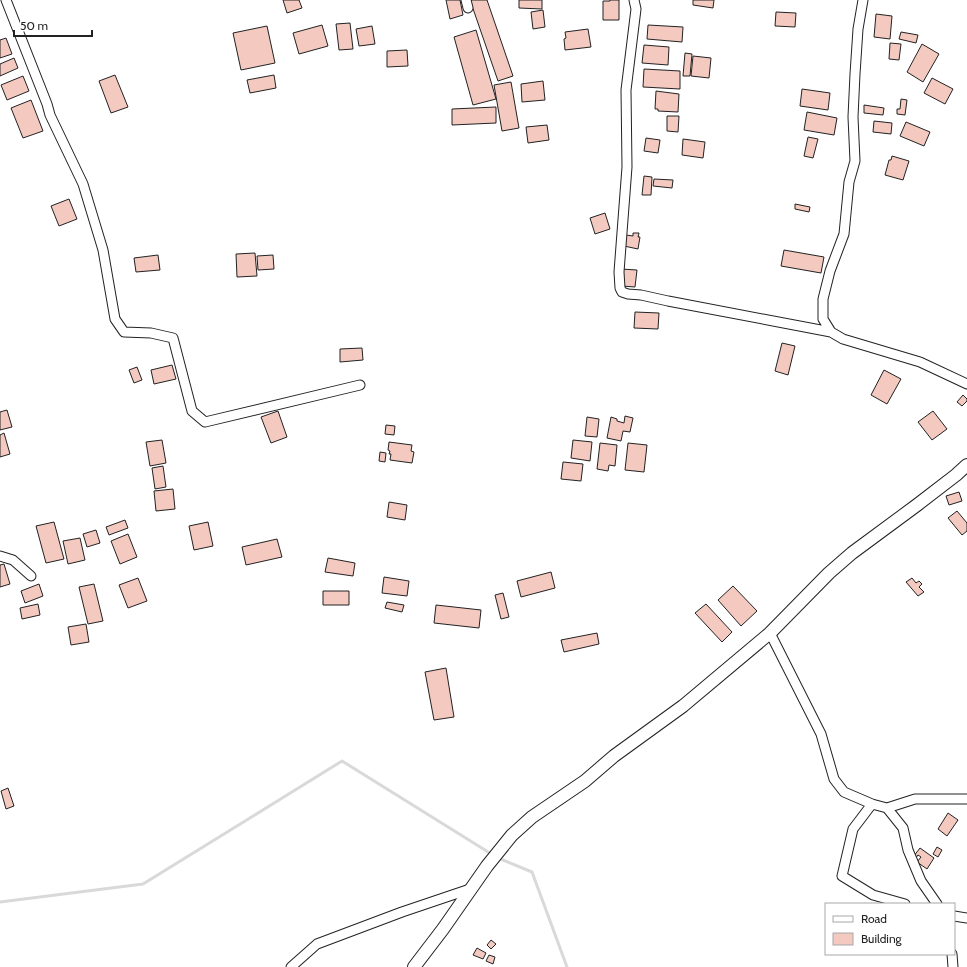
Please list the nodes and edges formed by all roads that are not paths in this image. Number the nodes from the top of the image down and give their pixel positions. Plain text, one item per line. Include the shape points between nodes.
1 (6, 0) edge
2 (634, 0) edge
3 (863, 0) edge
4 (831, 332) junction
5 (967, 384) edge
6 (360, 385) dead end
7 (967, 465) edge
8 (0, 556) edge
9 (31, 576) dead end
10 (770, 633) junction
11 (967, 799) edge
12 (872, 804) junction
13 (887, 808) junction
14 (470, 889) junction
15 (901, 903) edge
16 (936, 903) edge
17 (955, 916) edge
18 (967, 918) edge
19 (952, 955) edge
20 (291, 967) edge
21 (414, 967) edge
22 (953, 967) edge

1 - 6 street via 50,115 83,184 103,250 115,319 124,332 151,333 174,338 192,411 205,422
2 - 4 street via 636,9 626,90 627,167 619,272 622,292
3 - 4 street via 855,74 855,161 849,182 844,234 823,299 823,319
4 - 5 street via 843,339 920,362
7 - 10 street via 852,553
8 - 9 street via 13,560
10 - 12 street via 821,734 834,779 844,792
10 - 14 street via 683,706 614,756 585,781 532,817 512,835
11 - 13 street via 915,799
12 - 13 street
12 - 15 street via 853,829 842,876 873,895
13 - 16 street via 903,828 908,850 921,880
14 - 20 street via 317,944
14 - 21 street
17 - 18 street
19 - 22 street

